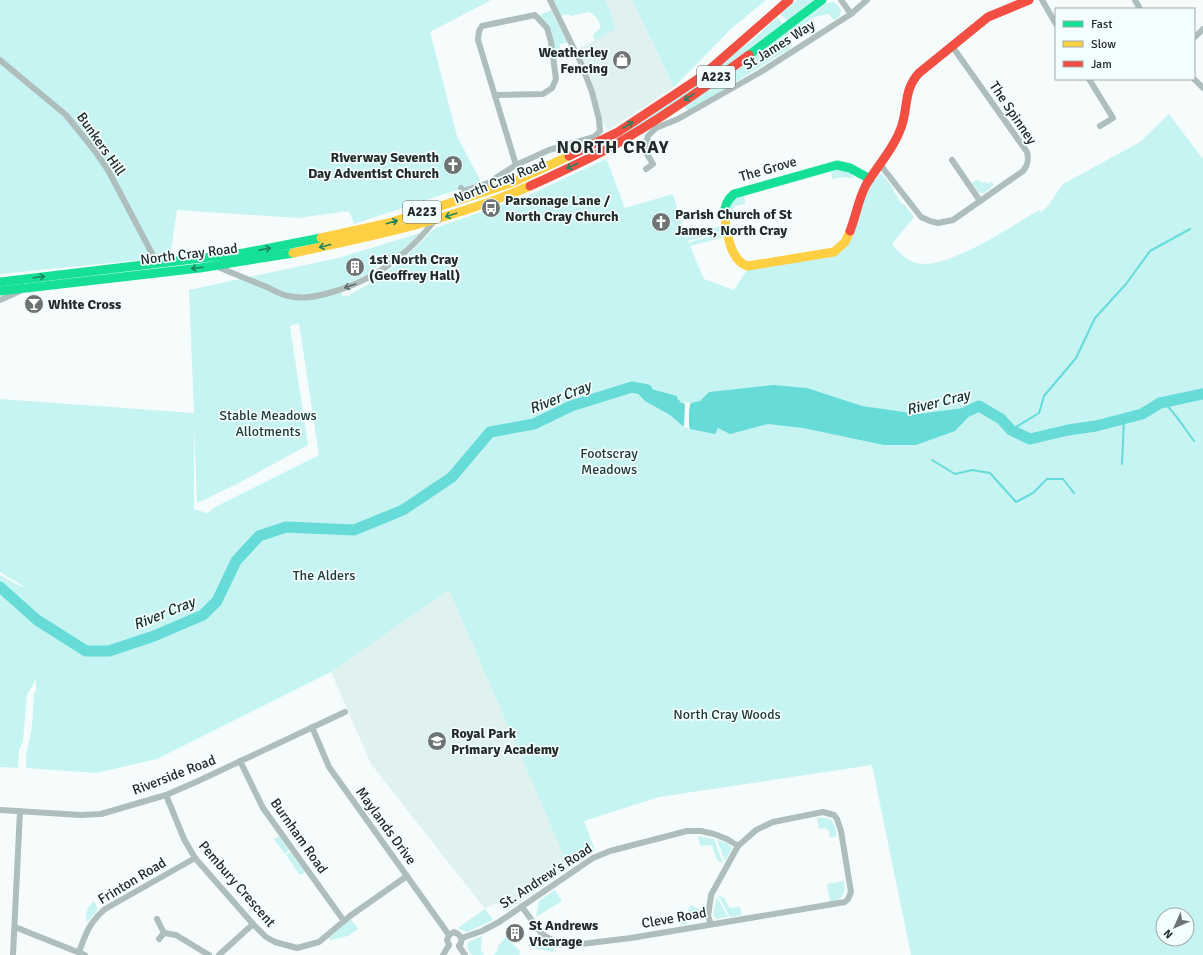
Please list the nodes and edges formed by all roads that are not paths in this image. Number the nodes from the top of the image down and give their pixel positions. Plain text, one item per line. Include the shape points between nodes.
1 (550, 0) edge
2 (789, 0) edge
3 (822, 0) edge
4 (840, 0) edge
5 (867, 0) edge
6 (1029, 0) edge
7 (1042, 0) edge
8 (851, 14) junction
9 (1055, 22) edge
10 (1203, 29) edge
11 (1195, 37) edge
12 (952, 46) junction
13 (0, 60) edge
14 (1090, 80) edge
15 (1195, 80) edge
16 (1203, 88) edge
17 (495, 95) junction
18 (1100, 126) dead end
19 (952, 160) dead end
20 (879, 163) junction
21 (516, 165) junction
22 (646, 169) dead end
23 (525, 177) junction
24 (870, 179) junction
25 (461, 188) dead end
26 (980, 201) junction
27 (435, 220) junction
28 (157, 263) junction
29 (216, 266) junction
30 (0, 282) edge
31 (27, 288) junction
32 (0, 291) edge
33 (0, 300) edge
34 (345, 712) dead end
35 (312, 727) junction
36 (240, 761) junction
37 (166, 794) junction
38 (0, 810) edge
39 (20, 810) junction
40 (738, 846) junction
41 (195, 858) junction
42 (407, 876) junction
43 (522, 907) junction
44 (157, 919) dead end
45 (344, 921) junction
46 (253, 924) junction
47 (711, 924) junction
48 (15, 927) junction
49 (164, 933) junction
50 (449, 935) junction
51 (462, 938) junction
52 (160, 939) dead end
53 (450, 946) junction
54 (459, 946) junction
55 (297, 948) junction
56 (82, 954) edge
57 (13, 955) edge
58 (210, 955) edge
59 (219, 955) edge
60 (297, 955) edge
61 (443, 955) edge
62 (465, 955) edge

1 - 21 street via 581,63 592,92 600,131 594,137 549,150
23 -> 2 main road, North Cray Road / A223 via 618,132 668,100 701,76
3 -> 27 main road, North Cray Road / A223 via 688,98 622,140 524,188
4 - 8 street
5 - 8 street, St James Way
6 - 12 main road, The Grove via 988,17
7 - 9 street
8 - 22 street, St James Way via 760,72 678,119 656,128 648,136 646,144 647,154 655,165
10 - 11 street
12 - 20 main road, The Grove via 911,83 901,130
12 - 26 street, The Spinney via 1027,152 1029,159 1028,166 1023,171
13 - 28 street, Bunkers Hill via 66,115 95,151 108,170
14 - 18 street via 1113,118
15 - 16 street
17 - 17 street via 543,94 552,88 556,79 551,42 546,28 535,15 482,26 479,31 478,40
17 - 21 street
19 - 26 street
20 - 24 main road, The Grove
20 - 26 street, The Spinney via 921,217 930,221 938,223 953,220
21 - 23 street
21 - 25 street via 488,183 463,192
28 -> 23 main road, North Cray Road / A223 via 244,253 389,223
24 - 24 main road, The Grove via 846,165 837,165 734,194 726,200 724,213 738,261 746,266 752,266 834,252 841,248
27 -> 29 main road, North Cray Road / A223 via 306,251
27 -> 29 street via 402,255 375,275 331,293 312,297 290,297
30 -> 28 main road, North Cray Road / A223
29 -> 31 main road, North Cray Road / A223
31 - 32 main road, North Cray Road / A223
31 - 33 street
34 - 35 street, Riverside Road
35 - 36 street, Riverside Road
35 - 42 street, Maylands Drive via 329,767
36 - 37 street, Riverside Road
36 - 45 street, Burnham Road via 263,808
37 - 39 street, Riverside Road via 101,814 80,815
37 - 41 street, Pembury Crescent via 184,839
38 - 39 street, Riverside Road
39 - 48 street
40 - 43 street, St. Andrew's Road via 714,834 687,831 610,851 592,858
40 - 47 street via 711,895 708,916
40 - 47 street, Cleve Road via 756,830 769,823 818,812 834,815 841,831 851,892 845,902
41 - 46 street, Pembury Crescent
41 - 56 street, Frinton Road via 105,909 89,926
42 - 45 street
42 - 50 street, Maylands Drive
43 - 47 street, Cleve Road via 542,934 557,942 573,945
43 - 51 street, St. Andrew's Road via 499,922
44 - 49 street
45 - 55 street via 319,942
46 - 55 street, Pembury Crescent via 275,942
46 - 59 street
48 - 56 street
48 - 57 street
49 - 52 street
49 - 58 street via 176,935
50 - 51 street via 454,932
50 - 53 street via 447,940
51 - 54 street
53 - 54 street
53 - 61 street
54 - 62 street
55 - 60 street

